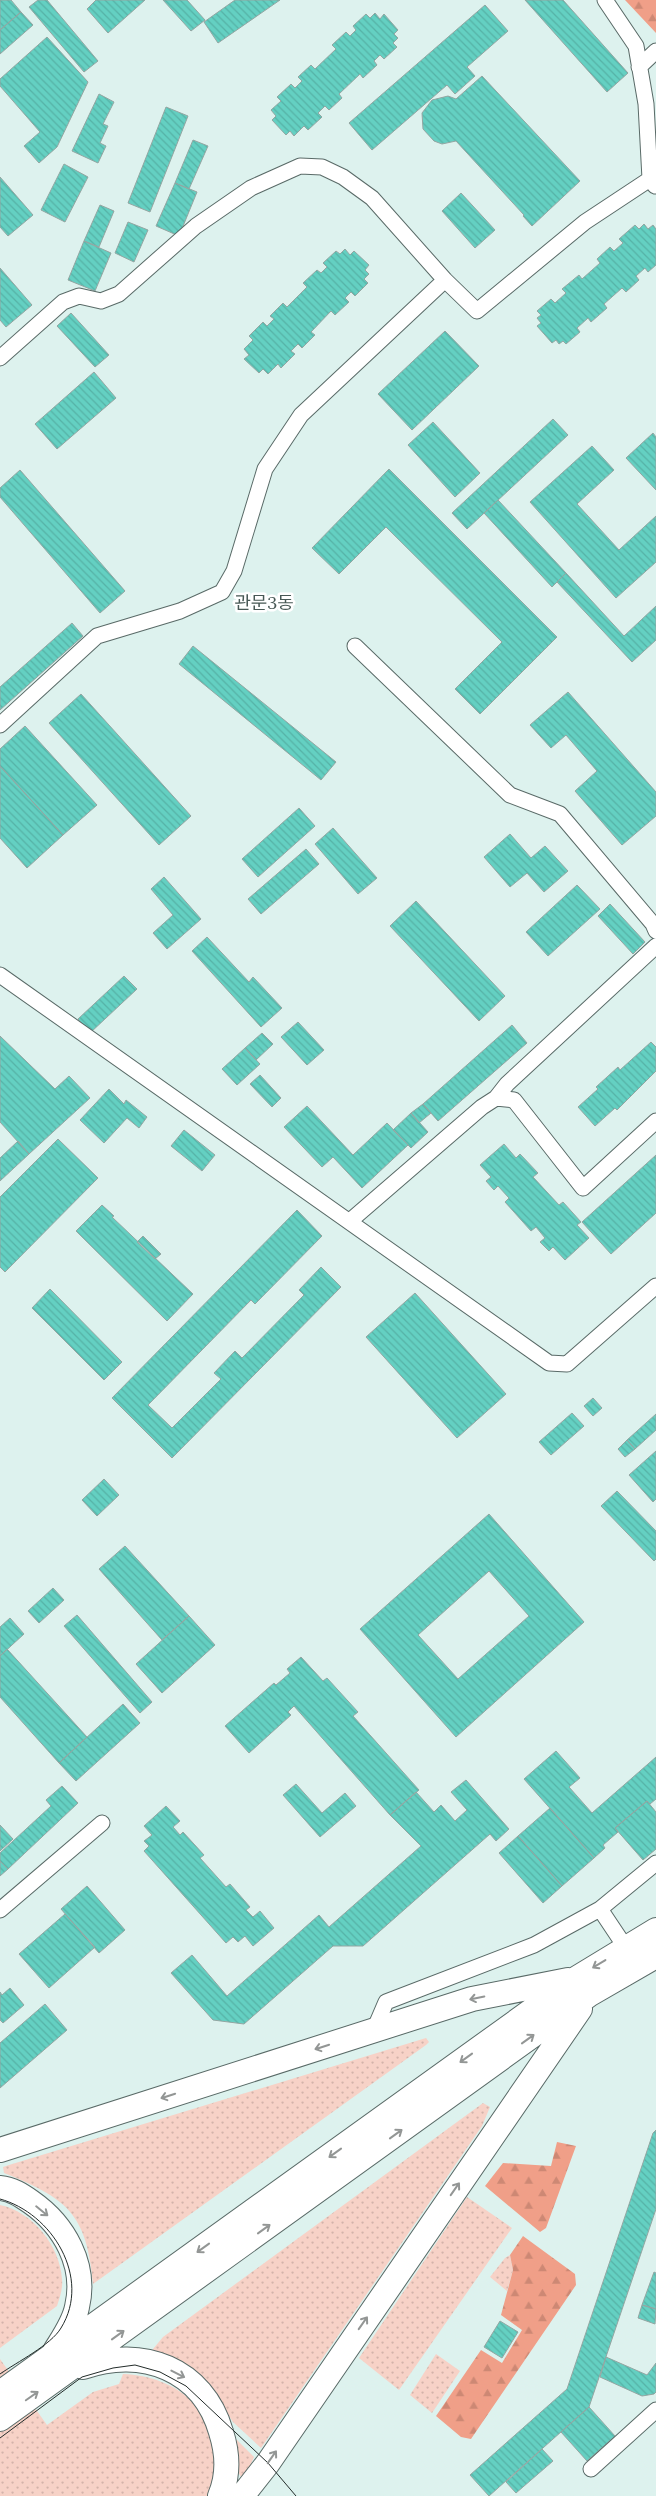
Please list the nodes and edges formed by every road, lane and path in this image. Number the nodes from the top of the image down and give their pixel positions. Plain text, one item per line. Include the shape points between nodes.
1 (605, 0) edge
2 (656, 51) edge
3 (640, 67) junction
4 (653, 183) edge
5 (445, 280) junction
6 (0, 358) edge
7 (355, 646) dead end
8 (0, 725) edge
9 (655, 926) edge
10 (656, 946) edge
11 (0, 975) edge
12 (496, 1098) junction
13 (656, 1121) edge
14 (350, 1221) junction
15 (656, 1286) edge
16 (102, 1823) dead end
17 (656, 1863) edge
18 (600, 1909) junction
19 (0, 1910) edge
20 (656, 1930) edge
21 (626, 1948) junction
22 (656, 1956) edge
23 (583, 1986) junction
24 (374, 2030) junction
25 (0, 2150) edge
26 (0, 2188) edge
27 (58, 2365) junction
28 (0, 2393) edge
29 (656, 2410) edge
30 (0, 2419) edge
31 (591, 2469) dead end
32 (220, 2496) edge
33 (242, 2496) edge

1 - 3 street via 636,46
2 - 3 street
3 - 4 street
4 - 5 street via 584,222 477,311
5 - 6 street via 372,198 343,177 322,167 300,166 251,188 196,226 119,294 101,301 79,296 63,302
5 - 8 street via 301,415 266,469 234,571 222,592 180,611 97,636
7 - 9 street via 510,795 560,814
10 - 12 street via 507,1084
11 - 14 street
12 - 13 street via 514,1100 583,1188
12 - 14 street via 482,1106
14 - 15 street via 549,1363 567,1364
16 - 19 street
17 - 18 street
18 - 21 street
18 - 24 street via 534,1945 386,2002
20 - 21 highway
21 -> 23 highway
22 - 23 highway
23 -> 24 highway via 472,1999
23 - 27 highway
33 -> 23 highway via 268,2463
24 -> 25 highway
26 -> 27 highway via 21,2195 50,2218 60,2228 76,2264 80,2286 77,2308
27 - 28 highway
30 -> 27 highway
27 -> 32 highway via 115,2358 150,2363 191,2381 201,2390 216,2416 224,2441 227,2459 225,2484
29 - 31 street

